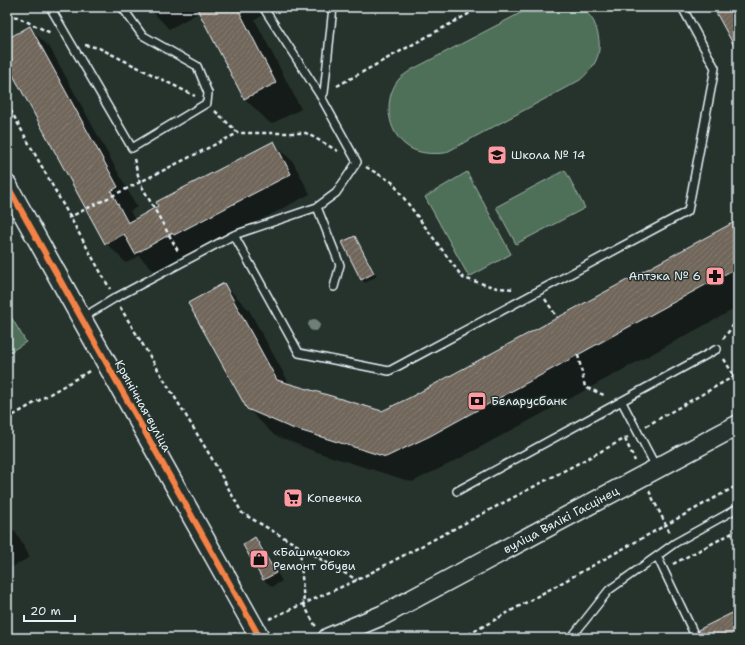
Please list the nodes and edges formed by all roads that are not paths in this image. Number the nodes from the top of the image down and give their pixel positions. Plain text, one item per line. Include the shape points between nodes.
1 (50, 7) edge
2 (122, 7) edge
3 (263, 7) edge
4 (333, 7) edge
5 (682, 7) edge
6 (322, 94) junction
7 (7, 185) edge
8 (317, 207) junction
9 (234, 235) junction
10 (334, 287) dead end
11 (82, 318) junction
12 (717, 349) dead end
13 (622, 402) junction
14 (738, 425) edge
15 (658, 469) junction
16 (457, 492) dead end
17 (738, 508) edge
18 (657, 556) junction
19 (383, 615) junction
20 (323, 635) edge
21 (260, 638) edge
22 (353, 638) edge
23 (571, 638) edge
24 (696, 638) edge

1 - 2 lane via 132,148 207,103 208,93 197,66 142,35
3 - 6 lane
4 - 6 lane
5 - 9 lane via 715,68 688,211 390,371 299,353
6 - 8 lane via 357,162 336,193
7 - 11 street, Крынічная вуліца
8 - 9 lane
8 - 10 lane via 340,266
9 - 11 lane via 114,298
11 - 21 street, Крынічная вуліца
12 - 13 lane
13 - 15 lane
13 - 16 lane
14 - 15 street, вуліца Вялікі Гасцінец
15 - 19 street, вуліца Вялікі Гасцінец
17 - 18 lane via 675,543
18 - 23 lane via 609,590
18 - 24 lane
19 - 20 street, вуліца Вялікі Гасцінец
19 - 22 street, вуліца Вялікі Гасцінец

